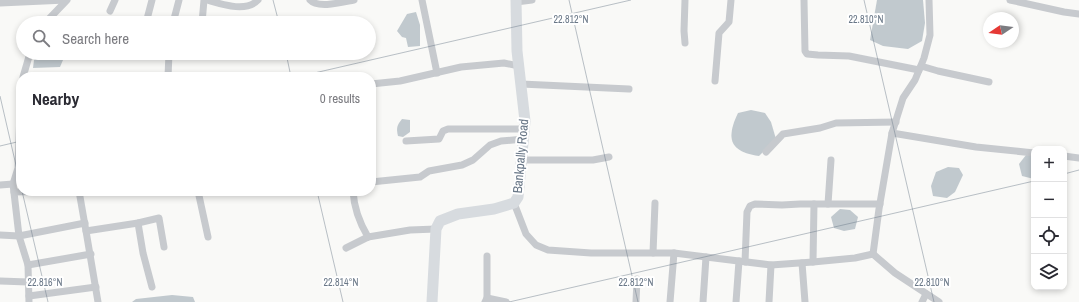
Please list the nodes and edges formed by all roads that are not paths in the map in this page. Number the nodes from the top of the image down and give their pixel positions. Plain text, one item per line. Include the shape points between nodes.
1 (66, 0) edge
2 (115, 0) edge
3 (152, 0) edge
4 (179, 0) edge
5 (206, 0) edge
6 (310, 0) edge
7 (354, 0) edge
8 (422, 0) edge
9 (532, 0) edge
10 (685, 0) edge
11 (731, 0) edge
12 (804, 0) edge
13 (929, 0) edge
14 (1010, 0) edge
15 (254, 1) edge
16 (516, 1) edge
17 (0, 3) edge
18 (110, 11) dead end
19 (1079, 14) edge
20 (51, 16) edge
21 (148, 16) edge
22 (175, 16) edge
23 (203, 16) edge
24 (685, 43) dead end
25 (28, 60) edge
26 (169, 60) edge
27 (519, 66) junction
28 (920, 68) junction
29 (24, 72) edge
30 (168, 72) edge
31 (437, 73) junction
32 (715, 81) dead end
33 (989, 82) dead end
34 (376, 83) edge
35 (521, 84) junction
36 (628, 89) dead end
37 (896, 122) junction
38 (892, 133) junction
39 (524, 134) junction
40 (406, 141) dead end
41 (766, 152) dead end
42 (1031, 153) edge
43 (1067, 156) edge
44 (609, 157) dead end
45 (1079, 158) edge
46 (522, 160) junction
47 (831, 160) dead end
48 (16, 174) edge
49 (376, 181) edge
50 (13, 184) junction
51 (0, 185) edge
52 (14, 192) joint
53 (81, 196) edge
54 (199, 196) edge
55 (354, 196) edge
56 (514, 203) junction
57 (655, 203) dead end
58 (814, 204) junction
59 (828, 204) junction
60 (880, 204) junction
61 (138, 222) junction
62 (86, 227) junction
63 (436, 229) junction
64 (0, 235) edge
65 (19, 236) junction
66 (208, 237) dead end
67 (368, 237) junction
68 (164, 247) dead end
69 (346, 248) dead end
70 (653, 253) junction
71 (674, 253) junction
72 (91, 254) junction
73 (873, 254) junction
74 (487, 256) dead end
75 (706, 257) junction
76 (742, 261) junction
77 (802, 262) junction
78 (813, 262) junction
79 (28, 265) junction
80 (771, 265) junction
81 (637, 279) dead end
82 (0, 281) edge
83 (28, 282) junction
84 (96, 287) junction
85 (152, 287) dead end
86 (926, 294) junction
87 (29, 299) edge
88 (486, 300) edge
89 (98, 302) edge
90 (432, 302) edge
91 (506, 302) edge
92 (636, 302) edge
93 (670, 302) edge
94 (703, 302) edge
95 (736, 302) edge
96 (768, 302) edge
97 (805, 302) edge
98 (922, 302) edge
99 (939, 302) edge

1 - 17 street
1 - 20 street
2 - 18 street
3 - 21 street
4 - 22 street
5 - 15 street via 225,6 241,6
5 - 23 street
6 - 7 street via 319,4
8 - 31 street
9 - 16 street
10 - 24 street
11 - 32 street via 729,22 719,33
12 - 28 street via 807,54 849,56
13 - 28 street via 930,35
14 - 19 street
16 - 27 street, Bankpally Road
25 - 29 street
26 - 30 street
27 - 31 street via 504,63 486,64
27 - 35 street, Bankpally Road
28 - 33 street
28 - 37 street via 903,98
31 - 34 street
35 - 36 street
35 - 39 street, Bankpally Road
37 - 38 street
37 - 41 street via 836,123 783,134
38 - 42 street via 976,147
38 - 60 street
39 - 40 street via 448,129 443,131 439,139
39 - 46 street, Bankpally Road
39 - 49 street via 490,145 473,160 462,165 429,171 420,177
43 - 45 street
44 - 46 street via 593,160
46 - 56 street, Bankpally Road via 518,197
47 - 59 street
48 - 50 street
50 - 51 street
50 - 52 street
52 - 65 street
53 - 62 street
54 - 66 street
55 - 67 street via 359,221
56 - 63 street, Bankpally Road via 494,209 458,214 440,221
56 - 70 street via 526,234 536,245 548,250
57 - 70 street
58 - 59 street
58 - 76 street via 750,206
58 - 78 street
59 - 60 street
60 - 73 street
61 - 62 street
61 - 68 street via 159,218
61 - 85 street
62 - 65 street
62 - 72 street
63 - 67 street via 410,230
63 - 90 street
64 - 65 street
65 - 79 street
67 - 69 street
70 - 71 street
71 - 75 street
71 - 93 street
72 - 79 street
72 - 84 street
73 - 78 street
73 - 86 street
74 - 88 street
75 - 76 street
75 - 94 street
76 - 80 street
76 - 95 street
77 - 78 street
77 - 80 street
77 - 97 street
79 - 83 street
80 - 96 street
81 - 92 street
82 - 83 street
83 - 87 street
84 - 87 street
84 - 89 street
86 - 98 street
86 - 99 street
88 - 91 street

